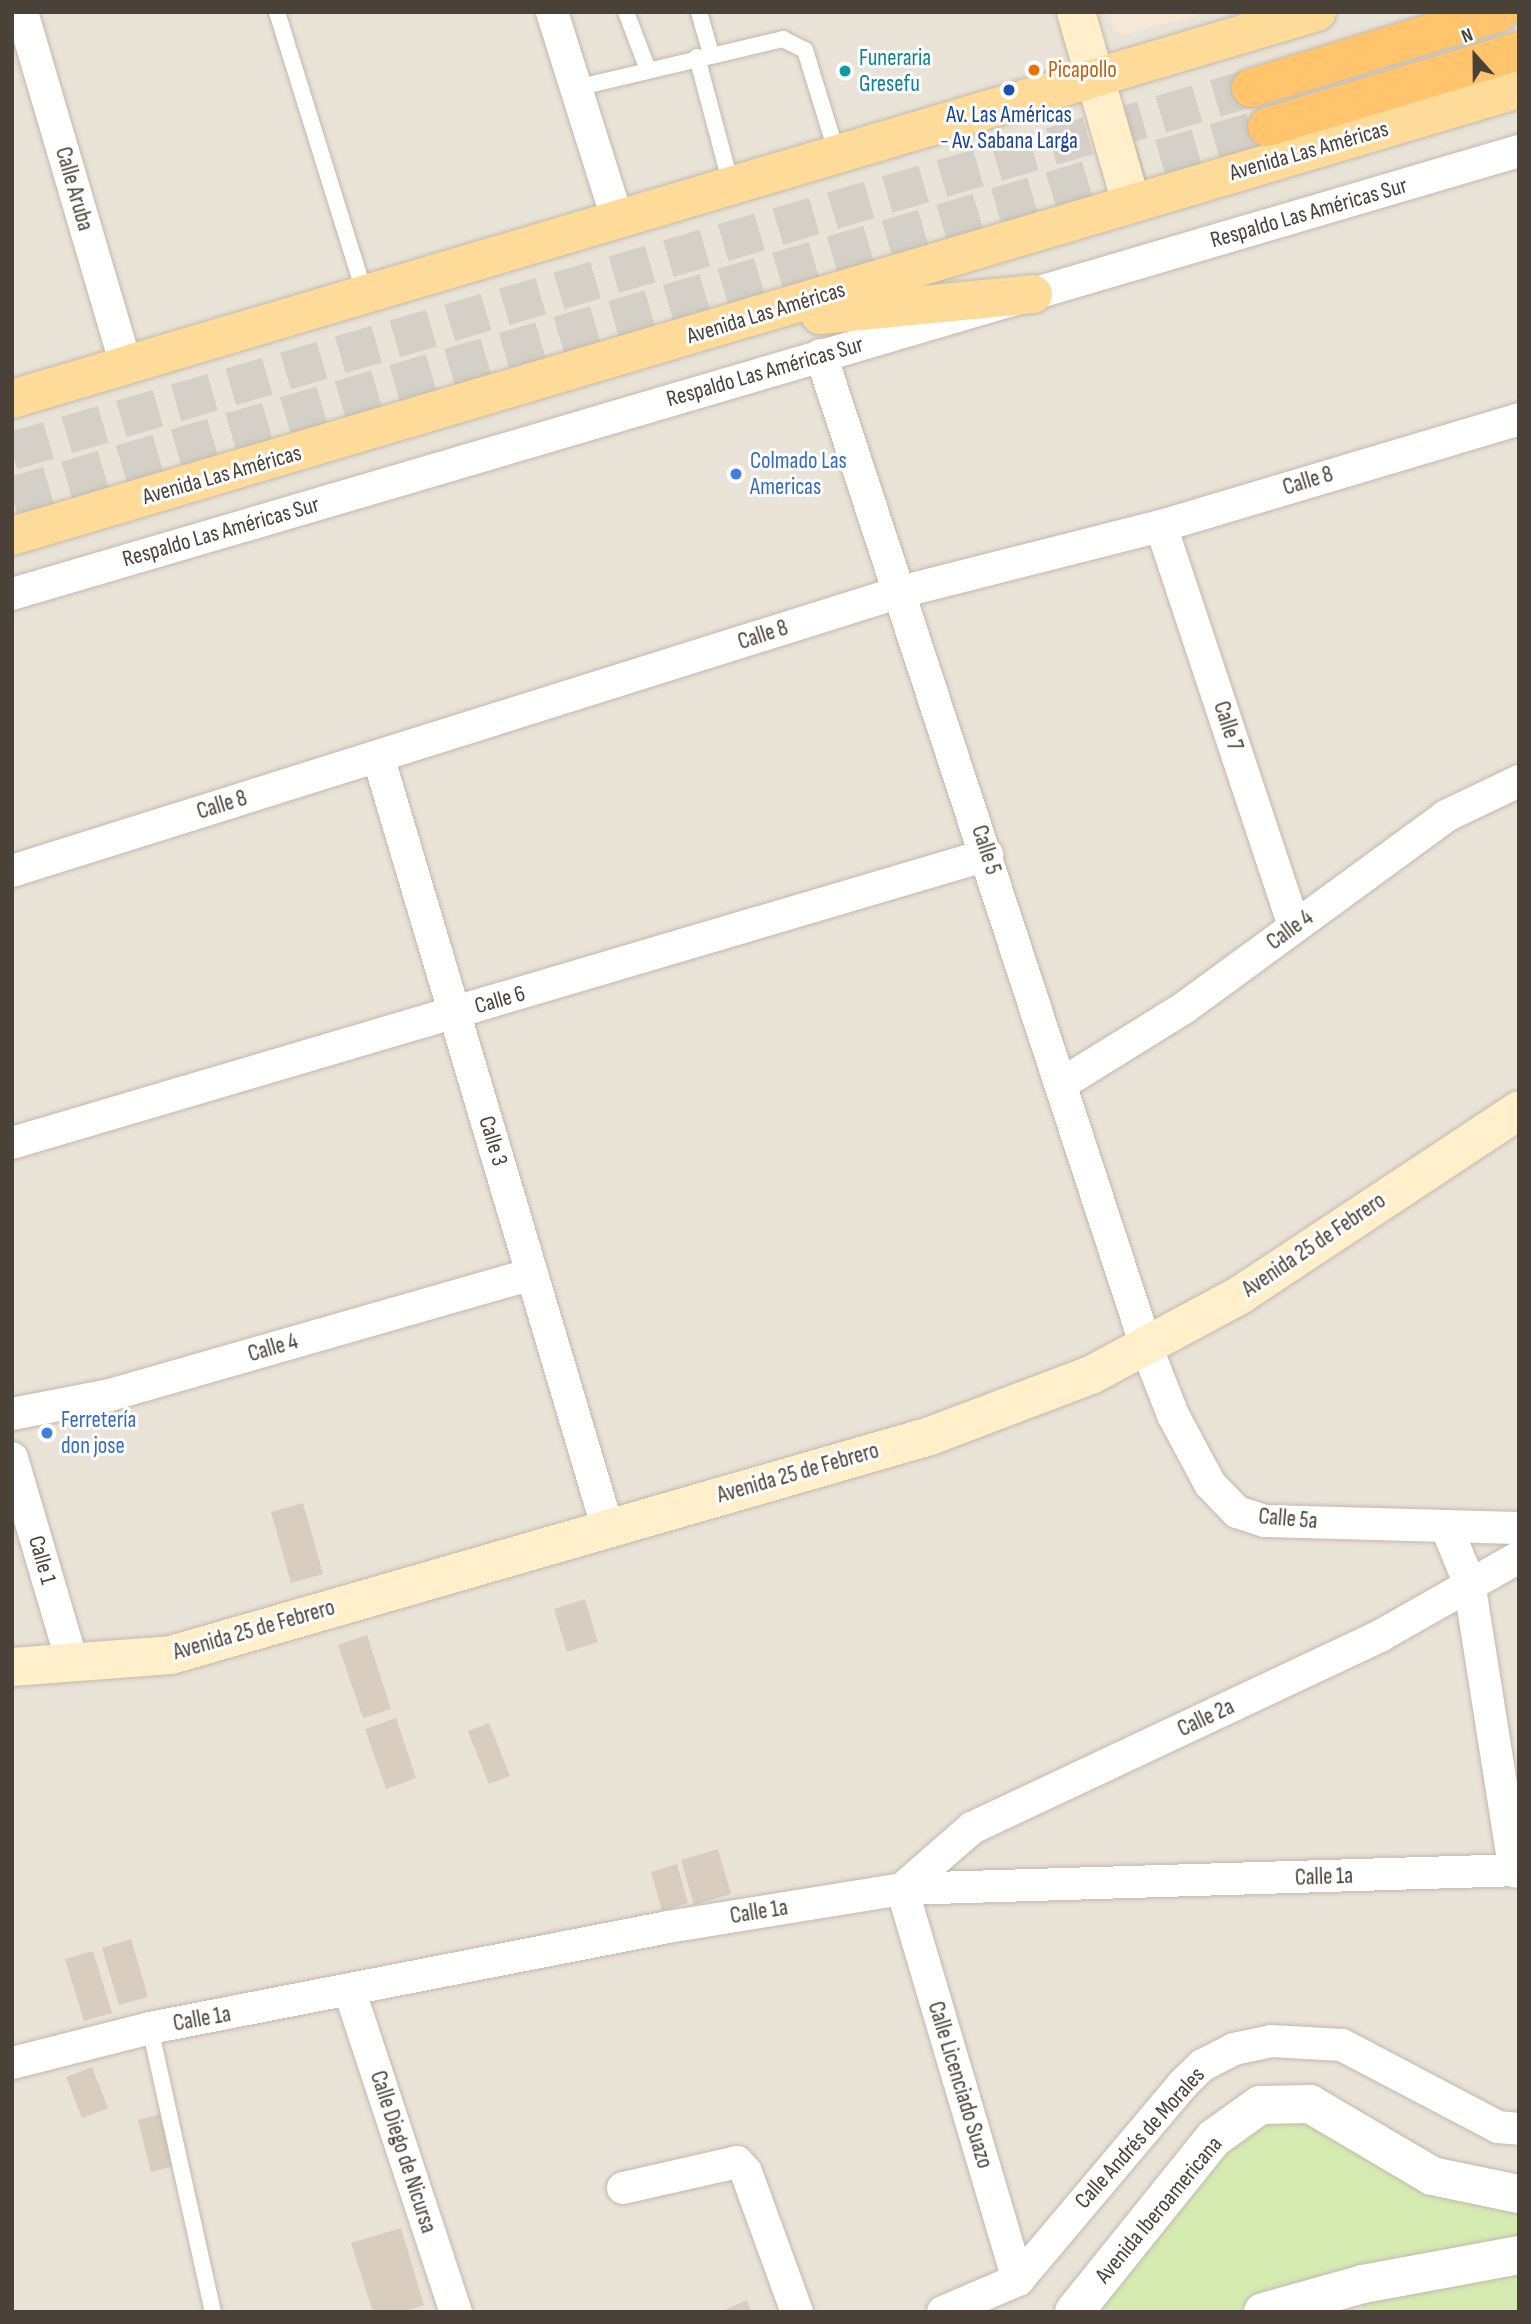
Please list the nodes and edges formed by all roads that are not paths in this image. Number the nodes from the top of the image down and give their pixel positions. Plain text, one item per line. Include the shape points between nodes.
1 (22, 12) edge
2 (277, 12) edge
3 (552, 12) edge
4 (626, 12) edge
5 (699, 12) edge
6 (1076, 12) edge
7 (1317, 12) edge
8 (1500, 12) edge
9 (1246, 22) edge
10 (1519, 51) edge
11 (704, 56) junction
12 (648, 70) junction
13 (1095, 78) junction
14 (576, 88) junction
15 (1251, 88) tunnel mouth
16 (1519, 89) edge
17 (1267, 127) tunnel mouth
18 (1519, 151) edge
19 (837, 154) junction
20 (731, 185) junction
21 (1130, 203) junction
22 (617, 218) junction
23 (364, 292) junction
24 (1033, 294) junction
25 (821, 355) junction
26 (126, 366) junction
27 (550, 379) junction
28 (12, 399) edge
29 (1519, 419) edge
30 (1161, 526) junction
31 (12, 536) edge
32 (900, 592) junction
33 (12, 594) edge
34 (379, 756) junction
35 (1519, 781) edge
36 (987, 856) junction
37 (12, 871) edge
38 (1294, 926) junction
39 (454, 1013) junction
40 (1063, 1083) junction
41 (1519, 1110) edge
42 (12, 1143) edge
43 (532, 1274) junction
44 (1146, 1346) junction
45 (12, 1414) edge
46 (12, 1458) edge
47 (607, 1526) junction
48 (1446, 1526) junction
49 (1519, 1528) edge
50 (1519, 1557) edge
51 (1469, 1582) junction
52 (72, 1661) junction
53 (12, 1667) edge
54 (1517, 1871) edge
55 (902, 1889) junction
56 (350, 1992) junction
57 (150, 2028) junction
58 (12, 2063) edge
59 (1519, 2129) edge
60 (623, 2188) dead end
61 (1519, 2194) edge
62 (1519, 2255) edge
63 (1018, 2280) junction
64 (1355, 2298) edge
65 (213, 2312) edge
66 (456, 2312) edge
67 (797, 2312) edge
68 (943, 2312) edge
69 (1074, 2312) edge
70 (1263, 2312) edge

1 - 26 street, Calle Aruba
2 - 23 lane
3 - 14 street
4 - 12 lane
5 - 11 lane
6 - 13 main road
7 - 9 main road
8 - 15 highway
9 - 13 main road
10 - 17 highway
11 - 12 lane
11 - 19 lane via 783,39 805,50
11 - 20 lane
12 - 14 lane
13 - 19 main road
13 - 21 main road
14 - 22 street
16 - 21 main road, Avenida Las Américas
18 - 24 street, Respaldo Las Américas Sur
19 - 20 main road
20 - 22 main road
21 - 27 main road, Avenida Las Américas
22 - 23 main road
23 - 26 main road
24 - 25 street, Respaldo Las Américas Sur
24 - 27 main road via 819,315
25 - 32 street, Calle 5
25 - 33 street, Respaldo Las Américas Sur
26 - 28 main road
27 - 31 main road, Avenida Las Américas
29 - 30 street, Calle 8
30 - 32 street, Calle 8
30 - 38 street, Calle 7
32 - 34 street, Calle 8
32 - 36 street, Calle 5
34 - 37 street, Calle 8
34 - 39 street, Calle 3
35 - 38 street, Calle 4 via 1446,816
36 - 39 street, Calle 6
36 - 40 street, Calle 5
38 - 40 street, Calle 4 via 1184,1008
39 - 42 street, Calle 6
39 - 43 street, Calle 3
40 - 44 street, Calle 5
41 - 44 main road, Avenida 25 de Febrero via 1240,1295
43 - 45 street, Calle 4 via 110,1395
43 - 47 street, Calle 3
44 - 47 main road, Avenida 25 de Febrero via 1091,1375 930,1436
44 - 48 street, Calle 5a via 1173,1415 1210,1484 1237,1513 1265,1521
46 - 52 street, Calle 1
47 - 52 main road, Avenida 25 de Febrero via 172,1655
48 - 49 street, Calle 5a
48 - 51 street
50 - 51 street, Calle 2a
51 - 54 street
51 - 55 street, Calle 2a via 1380,1636 972,1828
52 - 53 main road, Avenida 25 de Febrero
54 - 55 street, Calle 1a
55 - 56 street, Calle 1a via 668,1927
55 - 63 street, Calle Licenciado Suazo
56 - 57 street, Calle 1a
56 - 66 street, Calle Diego de Nicursa
57 - 58 street, Calle 1a
57 - 65 lane
59 - 63 street, Calle Andrés de Morales via 1498,2127 1342,2045 1271,2041 1234,2049 1203,2065 1182,2084
60 - 67 street via 737,2162 746,2172
61 - 69 street, Avenida Iberoamericana via 1432,2176 1310,2104 1260,2105 1214,2138
62 - 64 street
63 - 68 street, Calle Andrés de Morales
64 - 70 street

